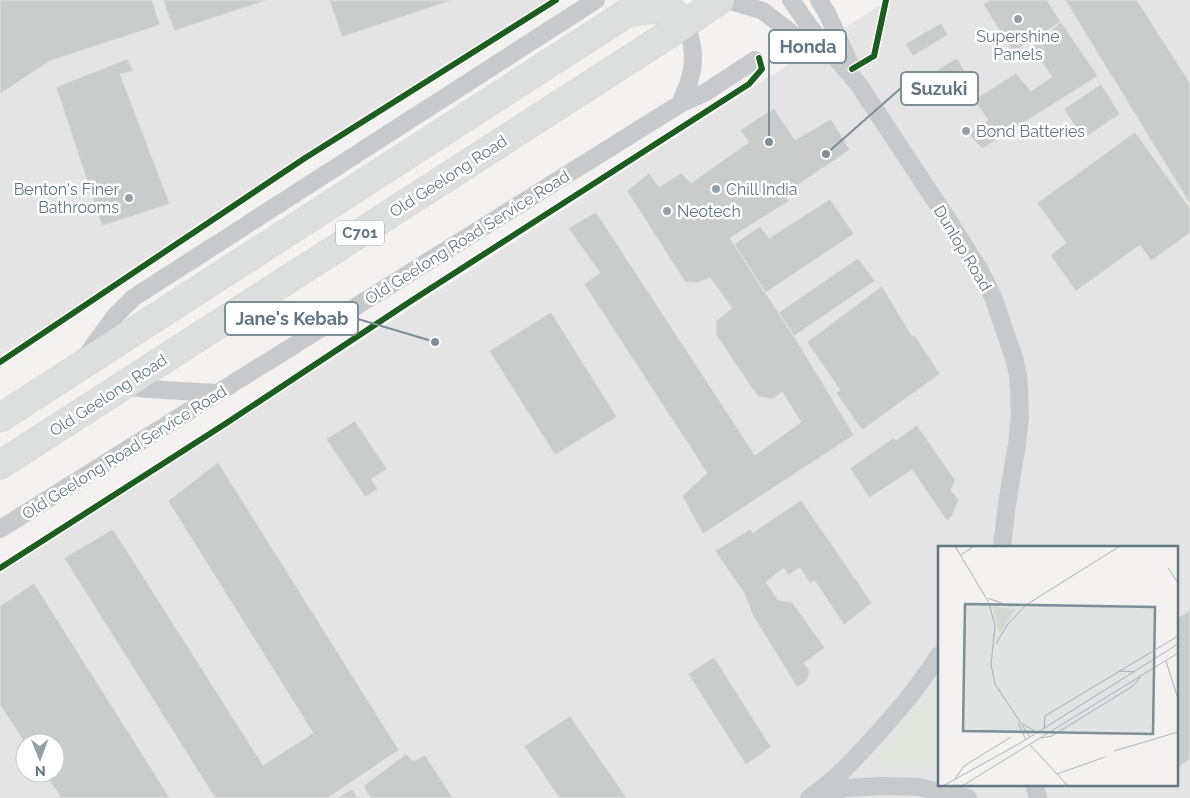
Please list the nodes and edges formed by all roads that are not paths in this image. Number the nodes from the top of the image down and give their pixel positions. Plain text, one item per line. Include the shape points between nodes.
1 (596, 0) edge
2 (720, 0) edge
3 (727, 0) edge
4 (791, 0) edge
5 (819, 0) edge
6 (636, 7) edge
7 (686, 23) junction
8 (832, 53) junction
9 (561, 56) junction
10 (505, 58) junction
11 (755, 60) dead end
12 (860, 85) junction
13 (680, 104) junction
14 (77, 368) junction
15 (123, 386) junction
16 (217, 394) junction
17 (0, 418) edge
18 (0, 465) edge
19 (1007, 504) junction
20 (0, 529) edge
21 (992, 546) edge
22 (1002, 546) edge
23 (938, 656) edge
24 (811, 797) edge
25 (968, 798) edge

1 - 10 street
2 - 7 main road, Old Geelong Road / C701
3 - 8 street via 763,11 812,49
4 - 8 street, Dunlop Road
5 - 12 street, Dunlop Road
6 - 7 main road via 667,10
6 - 9 main road, C701
7 - 13 street via 693,59
7 - 15 main road, Old Geelong Road / C701
8 - 12 street, Dunlop Road
9 - 10 street
9 - 14 main road, C701
10 - 14 street via 133,298 115,316
11 - 13 street, Old Geelong Road Service Road via 706,92
12 - 19 street, Dunlop Road via 979,269 1005,331 1018,375 1020,417
13 - 16 street, Old Geelong Road Service Road
14 - 17 main road, C701
15 - 16 street
15 - 18 main road, Old Geelong Road / C701
16 - 20 street, Old Geelong Road Service Road
19 - 21 street
19 - 22 street, Dunlop Road
23 - 24 street via 881,730 846,768
24 - 25 street via 846,788 891,786 918,787

